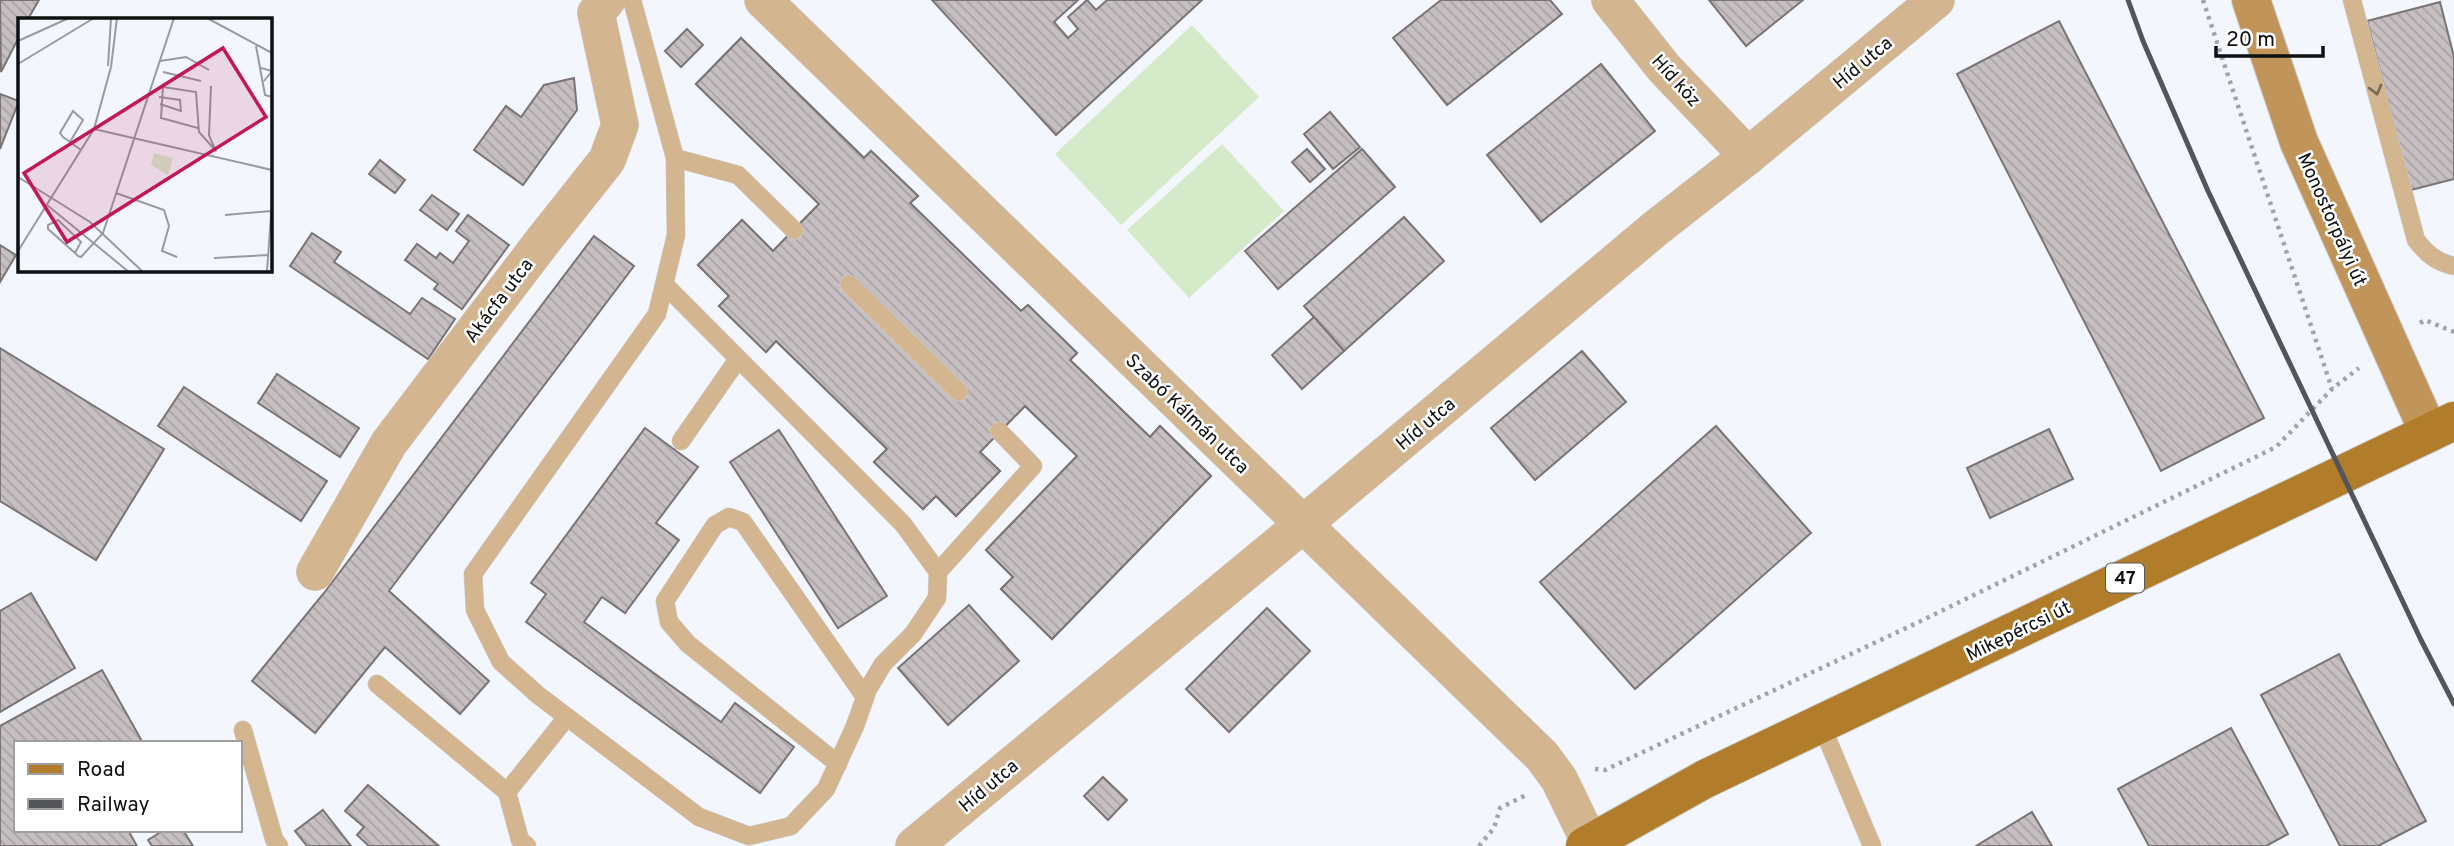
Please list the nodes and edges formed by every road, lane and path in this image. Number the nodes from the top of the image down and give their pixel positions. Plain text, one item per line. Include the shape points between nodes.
1 (632, 0) edge
2 (763, 0) edge
3 (1610, 0) edge
4 (1936, 0) edge
5 (2203, 0) edge
6 (2251, 0) edge
7 (2363, 0) edge
8 (598, 4) edge
9 (2354, 9) edge
10 (1748, 156) junction
11 (675, 158) junction
12 (794, 230) dead end
13 (2454, 266) edge
14 (664, 284) junction
15 (849, 284) dead end
16 (738, 359) junction
17 (959, 392) dead end
18 (2441, 427) edge
19 (999, 431) dead end
20 (681, 440) dead end
21 (1303, 526) junction
22 (315, 572) dead end
23 (938, 572) junction
24 (377, 684) dead end
25 (865, 697) junction
26 (567, 717) junction
27 (1821, 724) junction
28 (243, 730) dead end
29 (838, 764) junction
30 (1559, 779) junction
31 (507, 792) junction
32 (1587, 844) edge
33 (279, 846) edge
34 (527, 846) edge
35 (914, 846) edge
36 (1479, 846) edge
37 (1872, 846) edge

1 - 11 lane
2 - 21 street, Szabó Kálmán utca
3 - 10 street, Híd köz via 1664,68
4 - 10 street, Híd utca
5 - 30 path via 2332,389 2276,447 1605,770 1586,768
6 - 18 street, Monostorpályi út via 2299,142
7 - 9 lane
8 - 22 street, Akácfa utca via 620,125 607,160 389,443
9 -> 13 lane via 2416,240 2425,253
10 - 21 street, Híd utca
11 - 12 lane via 737,175
11 - 14 lane via 676,235
14 - 16 lane
14 - 26 lane via 657,314 473,574 475,610 501,662
15 - 17 lane
16 - 20 lane
16 - 23 lane via 903,524
18 - 27 main road, Mikepércsi út / 47
19 - 23 lane via 1033,466
21 - 30 street, Szabó Kálmán utca via 1542,756
21 - 35 street, Híd utca
23 - 25 lane via 937,598 913,634 884,664
24 - 31 lane
25 - 29 lane
25 - 29 lane via 743,522 729,517 715,525 665,601 669,622 688,644
26 - 29 lane via 699,817 749,836 791,826 826,789
26 - 31 lane
27 - 32 main road, Mikepércsi út / 47 via 1705,779
27 - 37 lane
28 - 33 lane
30 - 32 street, Szabó Kálmán utca
30 - 36 path via 1500,808 1494,828
31 - 34 lane via 520,840

